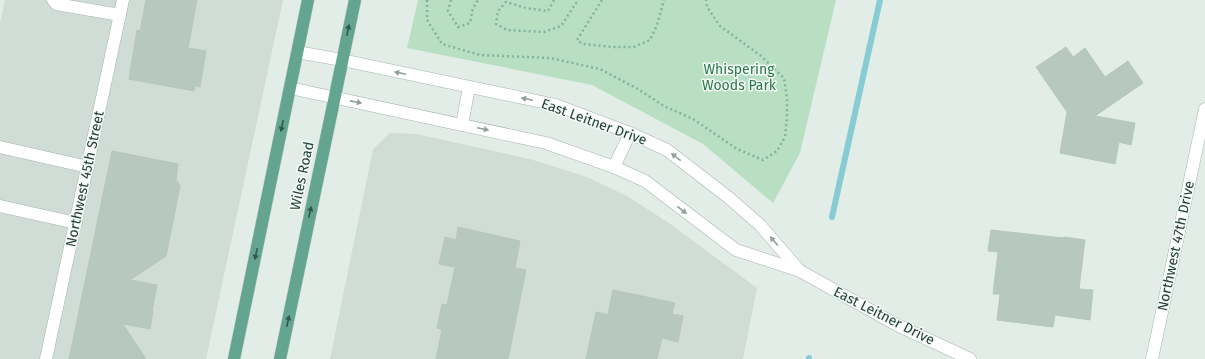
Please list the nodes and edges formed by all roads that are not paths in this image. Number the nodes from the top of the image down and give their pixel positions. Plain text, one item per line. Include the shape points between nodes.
1 (53, 0) edge
2 (123, 0) edge
3 (308, 0) edge
4 (355, 0) edge
5 (120, 16) junction
6 (297, 52) junction
7 (342, 60) junction
8 (469, 87) junction
9 (290, 88) junction
10 (334, 97) junction
11 (1205, 109) edge
12 (462, 125) junction
13 (630, 133) junction
14 (0, 147) edge
15 (88, 167) junction
16 (614, 167) junction
17 (0, 206) edge
18 (76, 223) junction
19 (800, 271) junction
20 (46, 359) edge
21 (234, 359) edge
22 (280, 359) edge
23 (970, 359) edge
24 (1152, 359) edge

1 - 5 street via 56,4
2 - 5 street, Northwest 45th Street
3 - 6 main road, Wiles Road
7 -> 4 main road, Wiles Road
5 - 15 street, Northwest 45th Street
6 - 7 street, East Leitner Drive
6 - 9 main road, Wiles Road
8 -> 7 street, East Leitner Drive
7 - 10 main road, Wiles Road
8 - 12 street
13 -> 8 street, East Leitner Drive via 556,105
9 - 10 street, East Leitner Drive
9 -> 21 main road, Wiles Road
10 -> 12 street, East Leitner Drive
22 -> 10 main road, Wiles Road
11 - 24 street, Northwest 47th Drive
12 -> 16 street, East Leitner Drive via 546,143
13 - 16 street
19 -> 13 street, East Leitner Drive via 760,225 728,198 667,150
14 - 15 street
15 - 18 street, Northwest 45th Street
16 -> 19 street, East Leitner Drive via 645,181 736,250
17 - 18 street
18 - 20 street, Northwest 45th Street
19 - 23 street, East Leitner Drive via 896,325

